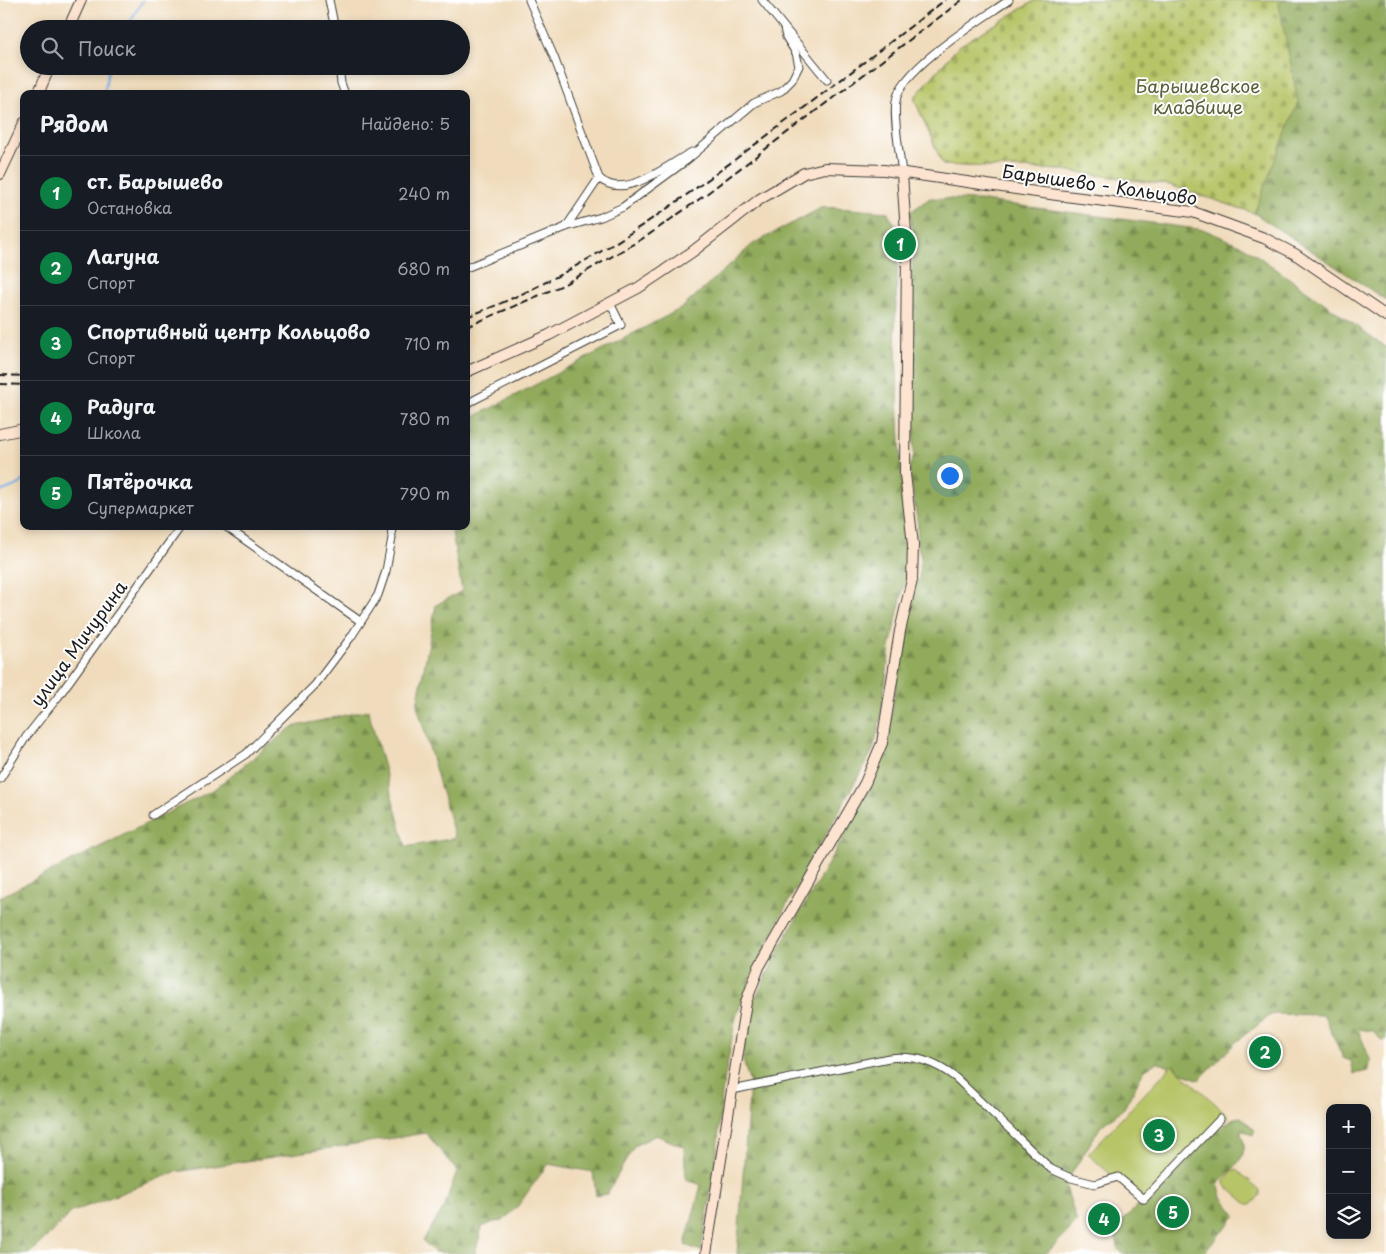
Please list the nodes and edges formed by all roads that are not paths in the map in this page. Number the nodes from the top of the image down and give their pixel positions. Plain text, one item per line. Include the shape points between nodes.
1 (82, 0) edge
2 (329, 0) edge
3 (529, 0) edge
4 (762, 0) edge
5 (1009, 0) edge
6 (72, 20) edge
7 (332, 20) edge
8 (784, 28) junction
9 (46, 75) edge
10 (340, 75) edge
11 (827, 80) dead end
12 (40, 90) edge
13 (344, 90) edge
14 (20, 132) edge
15 (700, 148) junction
16 (0, 174) edge
17 (902, 174) junction
18 (599, 178) junction
19 (566, 227) junction
20 (470, 268) edge
21 (610, 303) junction
22 (1386, 316) edge
23 (470, 370) edge
24 (470, 402) edge
25 (179, 530) edge
26 (231, 530) edge
27 (391, 530) edge
28 (360, 621) junction
29 (0, 779) edge
30 (153, 815) dead end
31 (732, 1090) junction
32 (1220, 1119) dead end
33 (706, 1254) edge

1 - 6 main road
2 - 7 street
3 - 18 street
4 - 8 street
5 - 17 street via 932,56 900,86 896,101
8 - 11 street
8 - 15 street via 799,60 792,80 781,91 754,103
9 - 12 main road
10 - 13 street
14 - 16 main road
15 - 18 street via 646,180 613,184
15 - 19 street via 623,207
17 - 21 main road, Барышево - Кольцово via 844,167 804,173 760,199 692,252
17 - 22 main road, Барышево - Кольцово via 1192,212 1264,238 1295,254
17 - 31 main road via 906,247 905,474 914,545 912,580 882,744 865,783 759,967 746,1002
18 - 19 street
19 - 20 street
21 - 23 main road, Барышево - Кольцово via 541,339
21 - 24 street via 621,325
25 - 29 street, улица Мичурина via 26,737
26 - 28 street
27 - 28 street via 386,571 378,595
28 - 30 street via 315,685 246,754
31 - 32 street via 889,1058 922,1059 939,1065 956,1078 1050,1169 1095,1184 1118,1177 1144,1199
31 - 33 main road

